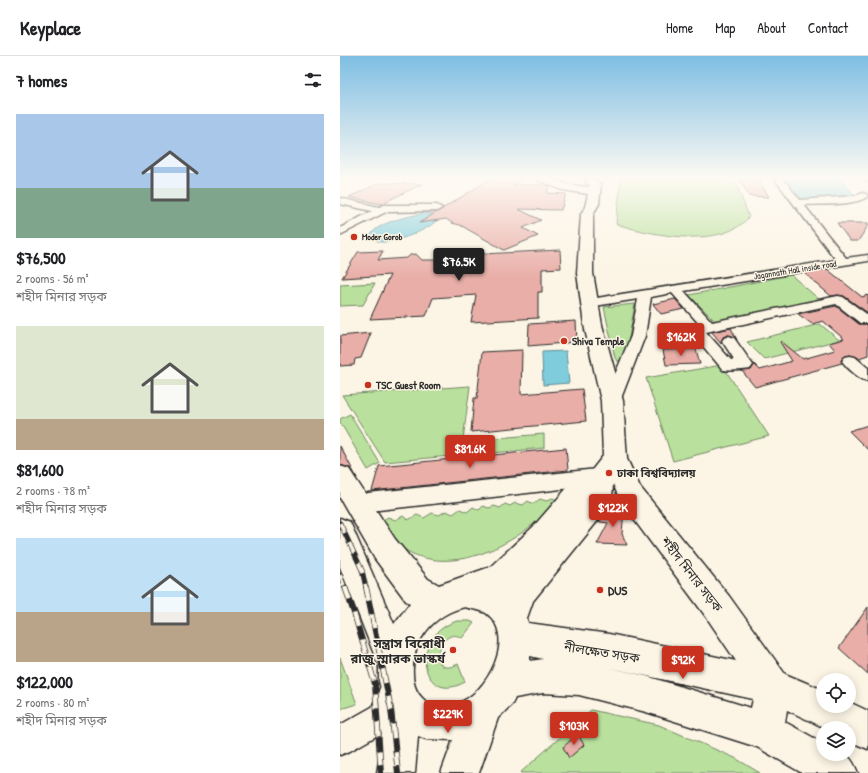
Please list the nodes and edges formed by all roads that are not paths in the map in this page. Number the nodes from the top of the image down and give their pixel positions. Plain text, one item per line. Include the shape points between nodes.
1 (377, 211) edge
2 (589, 211) edge
3 (804, 211) edge
4 (340, 232) edge
5 (868, 258) edge
6 (841, 263) junction
7 (676, 290) junction
8 (645, 295) junction
9 (589, 303) junction
10 (868, 319) edge
11 (850, 360) dead end
12 (868, 376) edge
13 (612, 401) junction
14 (608, 468) junction
15 (340, 476) edge
16 (350, 511) edge
17 (340, 531) edge
18 (451, 597) junction
19 (513, 628) junction
20 (397, 684) junction
21 (773, 686) junction
22 (495, 695) junction
23 (868, 730) edge
24 (765, 731) junction
25 (340, 741) edge
26 (396, 773) edge
27 (460, 773) edge
28 (839, 773) edge

1 - 4 street
2 - 9 main road, শহীদ মিনার সড়ক via 585,273
3 - 6 street, Jagannath Hall inside road via 842,260
5 - 6 street
6 - 7 street, Jagannath Hall inside road
7 - 8 street, Jagannath Hall inside road
7 - 10 street via 719,331 838,300 864,320
8 - 9 street, Jagannath Hall inside road
8 - 13 street via 638,336
9 - 13 main road, শহীদ মিনার সড়ক
11 - 12 street
13 - 14 main road, শহীদ মিনার সড়ক
14 - 16 street via 368,502
14 - 18 main road via 583,488 543,536 500,578
14 - 19 main road, শহীদ মিনার সড়ক via 599,500 522,591
14 - 21 main road, শহীদ মিনার সড়ক via 718,607
15 - 16 main road
16 - 18 main road via 385,549 417,590
17 - 20 main road
18 - 19 main road via 478,593 490,597 504,607
18 - 20 main road via 425,610 404,636 398,651
19 - 21 main road, নীলক্ষেত সড়ক via 544,643 609,651
19 - 22 main road via 516,652 512,668
20 - 22 main road via 411,713 438,724 455,723 470,717
20 - 25 street via 382,717
20 - 26 main road via 399,754
21 - 23 main road, নীলক্ষেত সড়ক via 826,708
21 - 24 main road
22 - 24 main road via 543,676 579,678 646,694
22 - 27 main road
24 - 28 main road

